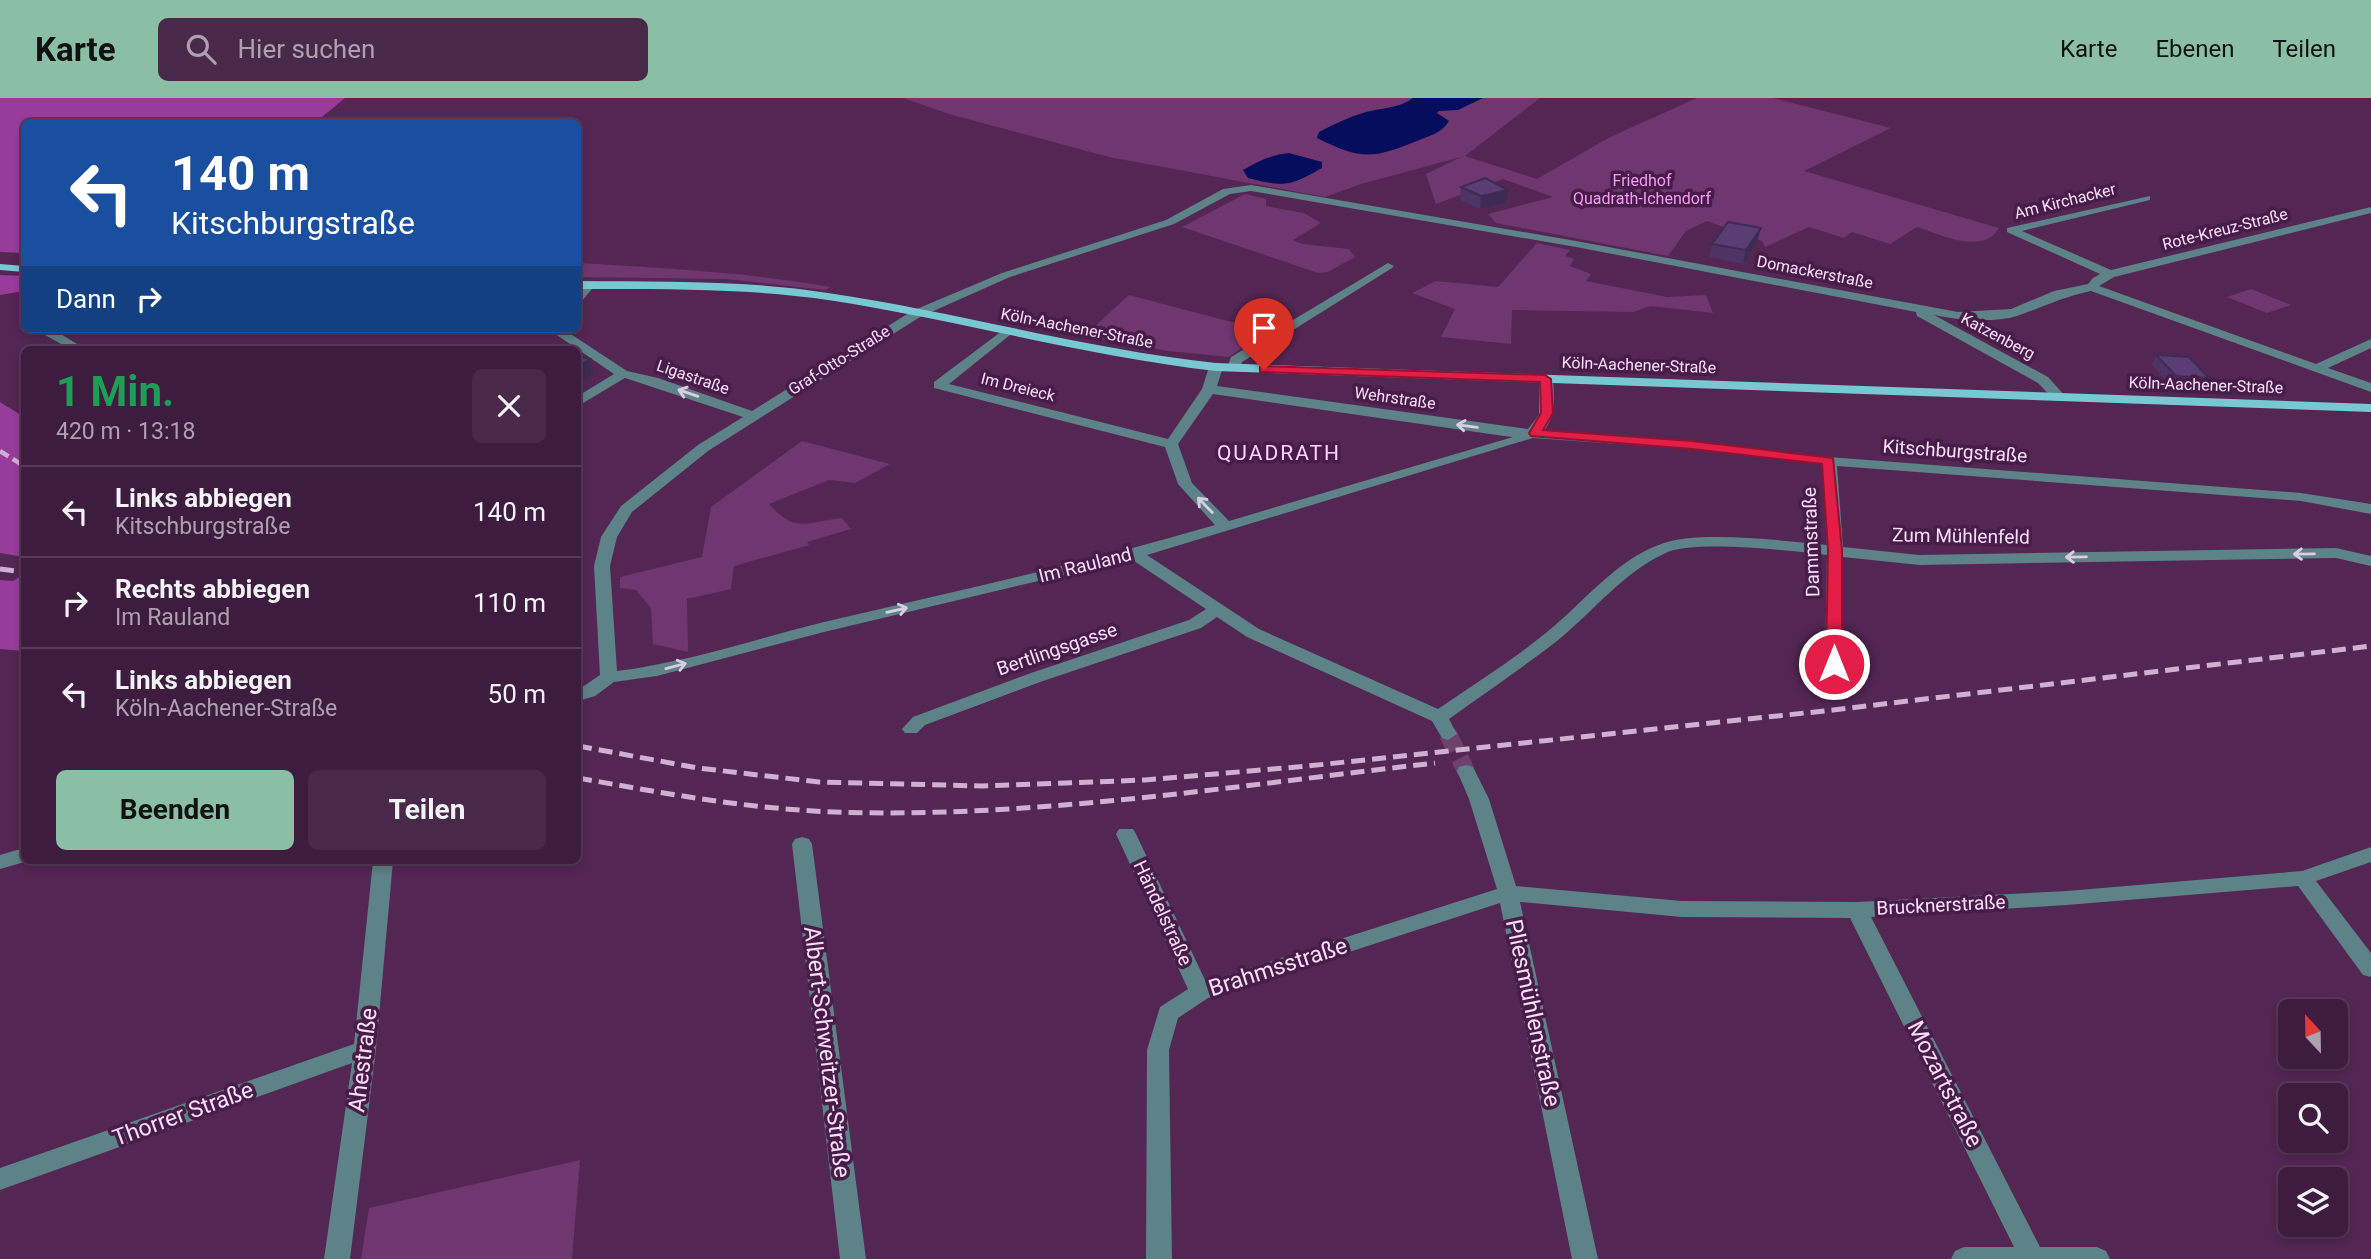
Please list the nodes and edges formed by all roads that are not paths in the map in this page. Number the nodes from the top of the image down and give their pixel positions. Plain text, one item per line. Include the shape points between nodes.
1 (1236, 189) joint
2 (2146, 198) dead end
3 (2371, 210) edge
4 (2352, 215) junction
5 (2368, 223) dead end
6 (1388, 266) dead end
7 (0, 267) edge
8 (21, 269) edge
9 (2110, 274) junction
10 (583, 285) edge
11 (2092, 288) junction
12 (1922, 310) junction
13 (916, 314) junction
14 (1006, 332) junction
15 (51, 333) edge
16 (560, 333) edge
17 (2371, 343) edge
18 (74, 346) edge
19 (581, 346) edge
20 (581, 346) edge
21 (1216, 367) junction
22 (1234, 368) junction
23 (2315, 369) junction
24 (623, 373) junction
25 (1545, 379) junction
26 (2371, 388) edge
27 (1209, 390) junction
28 (2059, 397) junction
29 (581, 400) edge
30 (2371, 408) edge
31 (751, 415) junction
32 (1535, 433) junction
33 (1171, 444) junction
34 (1829, 461) junction
35 (2371, 509) edge
36 (1225, 526) junction
37 (1835, 550) junction
38 (1134, 554) junction
39 (2371, 561) edge
40 (1218, 609) junction
41 (1834, 664) dead end
42 (609, 677) junction
43 (581, 695) edge
44 (911, 729) dead end
45 (1466, 771) tunnel mouth
46 (1126, 834) dead end
47 (802, 844) dead end
48 (2371, 854) edge
49 (21, 856) edge
50 (0, 862) edge
51 (383, 864) edge
52 (2303, 878) junction
53 (1508, 893) junction
54 (1857, 910) junction
55 (2371, 969) edge
56 (1200, 992) junction
57 (365, 1049) junction
58 (0, 1179) edge
59 (337, 1259) edge
60 (853, 1259) edge
61 (1159, 1259) edge
62 (1586, 1259) edge
63 (1964, 1259) edge
64 (2033, 1259) edge
65 (2097, 1259) edge

1 - 12 street, Domackerstraße via 1576,244
1 - 13 street, Graf-Otto-Straße via 1170,222 1006,275
2 - 9 street, Am Kirchacker via 2011,230
3 - 4 street, Rote-Kreuz-Straße
4 - 5 street
4 - 9 street, Rote-Kreuz-Straße
6 - 22 street via 1236,360
7 - 8 main road
9 - 11 street, Rote-Kreuz-Straße
10 - 13 main road, Köln-Aachener-Straße via 761,289
11 - 12 street, Domackerstraße via 2066,291 2003,315 1958,316
11 - 23 street
12 - 28 street, Katzenberg via 1922,316 2043,380
13 - 14 main road, Köln-Aachener-Straße
13 - 31 street, Graf-Otto-Straße
14 - 21 main road, Köln-Aachener-Straße
14 - 33 street, Im Dreieck via 939,386
15 - 18 street
16 - 20 street, Ligastraße
17 - 23 street
19 - 24 street, Ligastraße
21 - 22 main road, Köln-Aachener-Straße
21 - 27 street
22 - 25 main road, Köln-Aachener-Straße
23 - 26 street
24 - 29 street
31 -> 24 street, Ligastraße
25 - 28 main road, Köln-Aachener-Straße
25 - 32 street via 1547,413
32 -> 27 street, Wehrstraße
27 - 33 street
28 - 30 main road, Köln-Aachener-Straße
31 - 42 street, Graf-Otto-Straße via 626,509 609,537 603,566
32 - 34 street, Kitschburgstraße
32 - 36 street, Im Rauland
36 -> 33 street via 1185,484
34 - 35 street, Kitschburgstraße via 2301,496
34 - 37 street, Dammstraße
36 - 38 street, Im Rauland
39 -> 37 street, Zum Mühlenfeld via 2336,553 1919,560
37 - 40 street, Zum Mühlenfeld via 1692,543 1666,547 1636,563 1444,726 1252,633
37 - 41 street, Dammstraße
38 - 40 street
42 -> 38 street, Im Rauland via 657,671
40 - 44 street, Bertlingsgasse via 1195,624 1037,677 919,721
42 - 43 street, Im Rauland
45 - 53 street, Pliesmühlenstraße
46 - 56 street, Händelstraße
47 - 60 street, Albert-Schweitzer-Straße
48 - 52 street, Brucknerstraße
49 - 50 street
51 - 57 street, Ahestraße
52 - 54 street, Brucknerstraße
52 - 55 street
53 - 54 street, Brucknerstraße via 1682,909
53 - 56 street, Brahmsstraße
53 - 62 street, Pliesmühlenstraße
54 - 64 street, Mozartstraße
56 - 61 street, Brahmsstraße via 1168,1013 1158,1050
57 - 58 street, Thorrer Straße
57 - 59 street, Ahestraße
63 - 64 street
64 - 65 street

